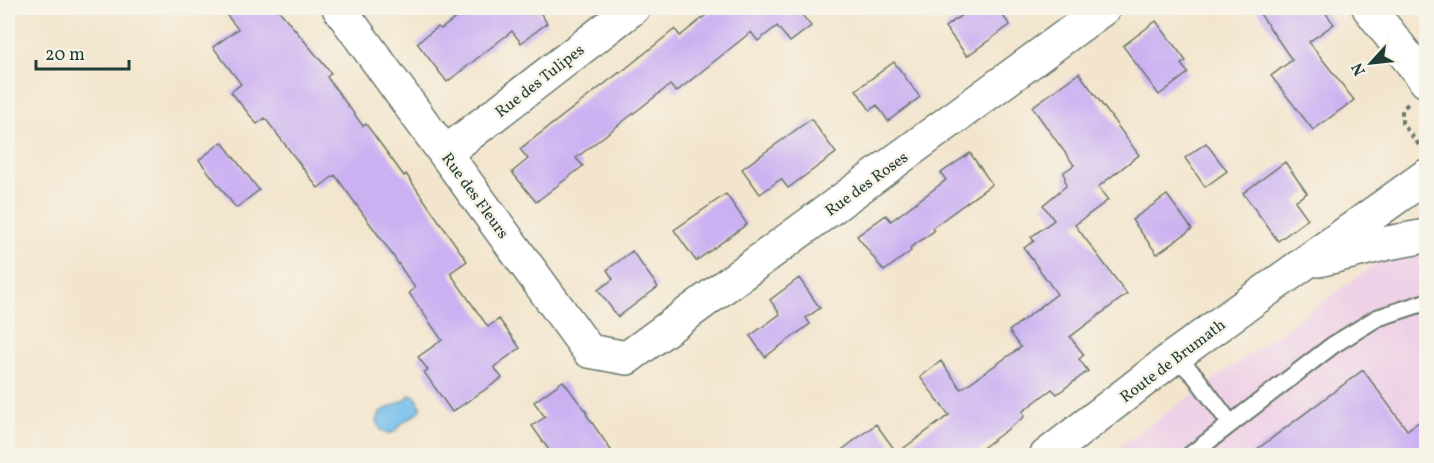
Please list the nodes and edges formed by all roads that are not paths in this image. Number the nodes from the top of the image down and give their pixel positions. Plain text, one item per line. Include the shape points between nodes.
1 (339, 8) edge
2 (633, 8) edge
3 (1104, 8) edge
4 (1369, 8) edge
5 (1418, 92) edge
6 (445, 153) junction
7 (1422, 160) edge
8 (1426, 236) edge
9 (1300, 265) junction
10 (1426, 302) edge
11 (1176, 356) junction
12 (627, 358) joint
13 (1230, 423) junction
14 (1046, 456) edge
15 (1189, 456) edge

1 - 6 street, Rue des Fleurs
2 - 6 street, Rue des Tulipes
3 - 12 street, Rue des Roses
4 - 5 street
6 - 12 street, Rue des Fleurs via 589,351
7 - 9 street, Route de Brumath
8 - 9 street, Route de Brumath
9 - 11 street, Route de Brumath
10 - 13 lane via 1377,318 1333,345
11 - 13 lane
11 - 14 street, Route de Brumath
13 - 15 lane

